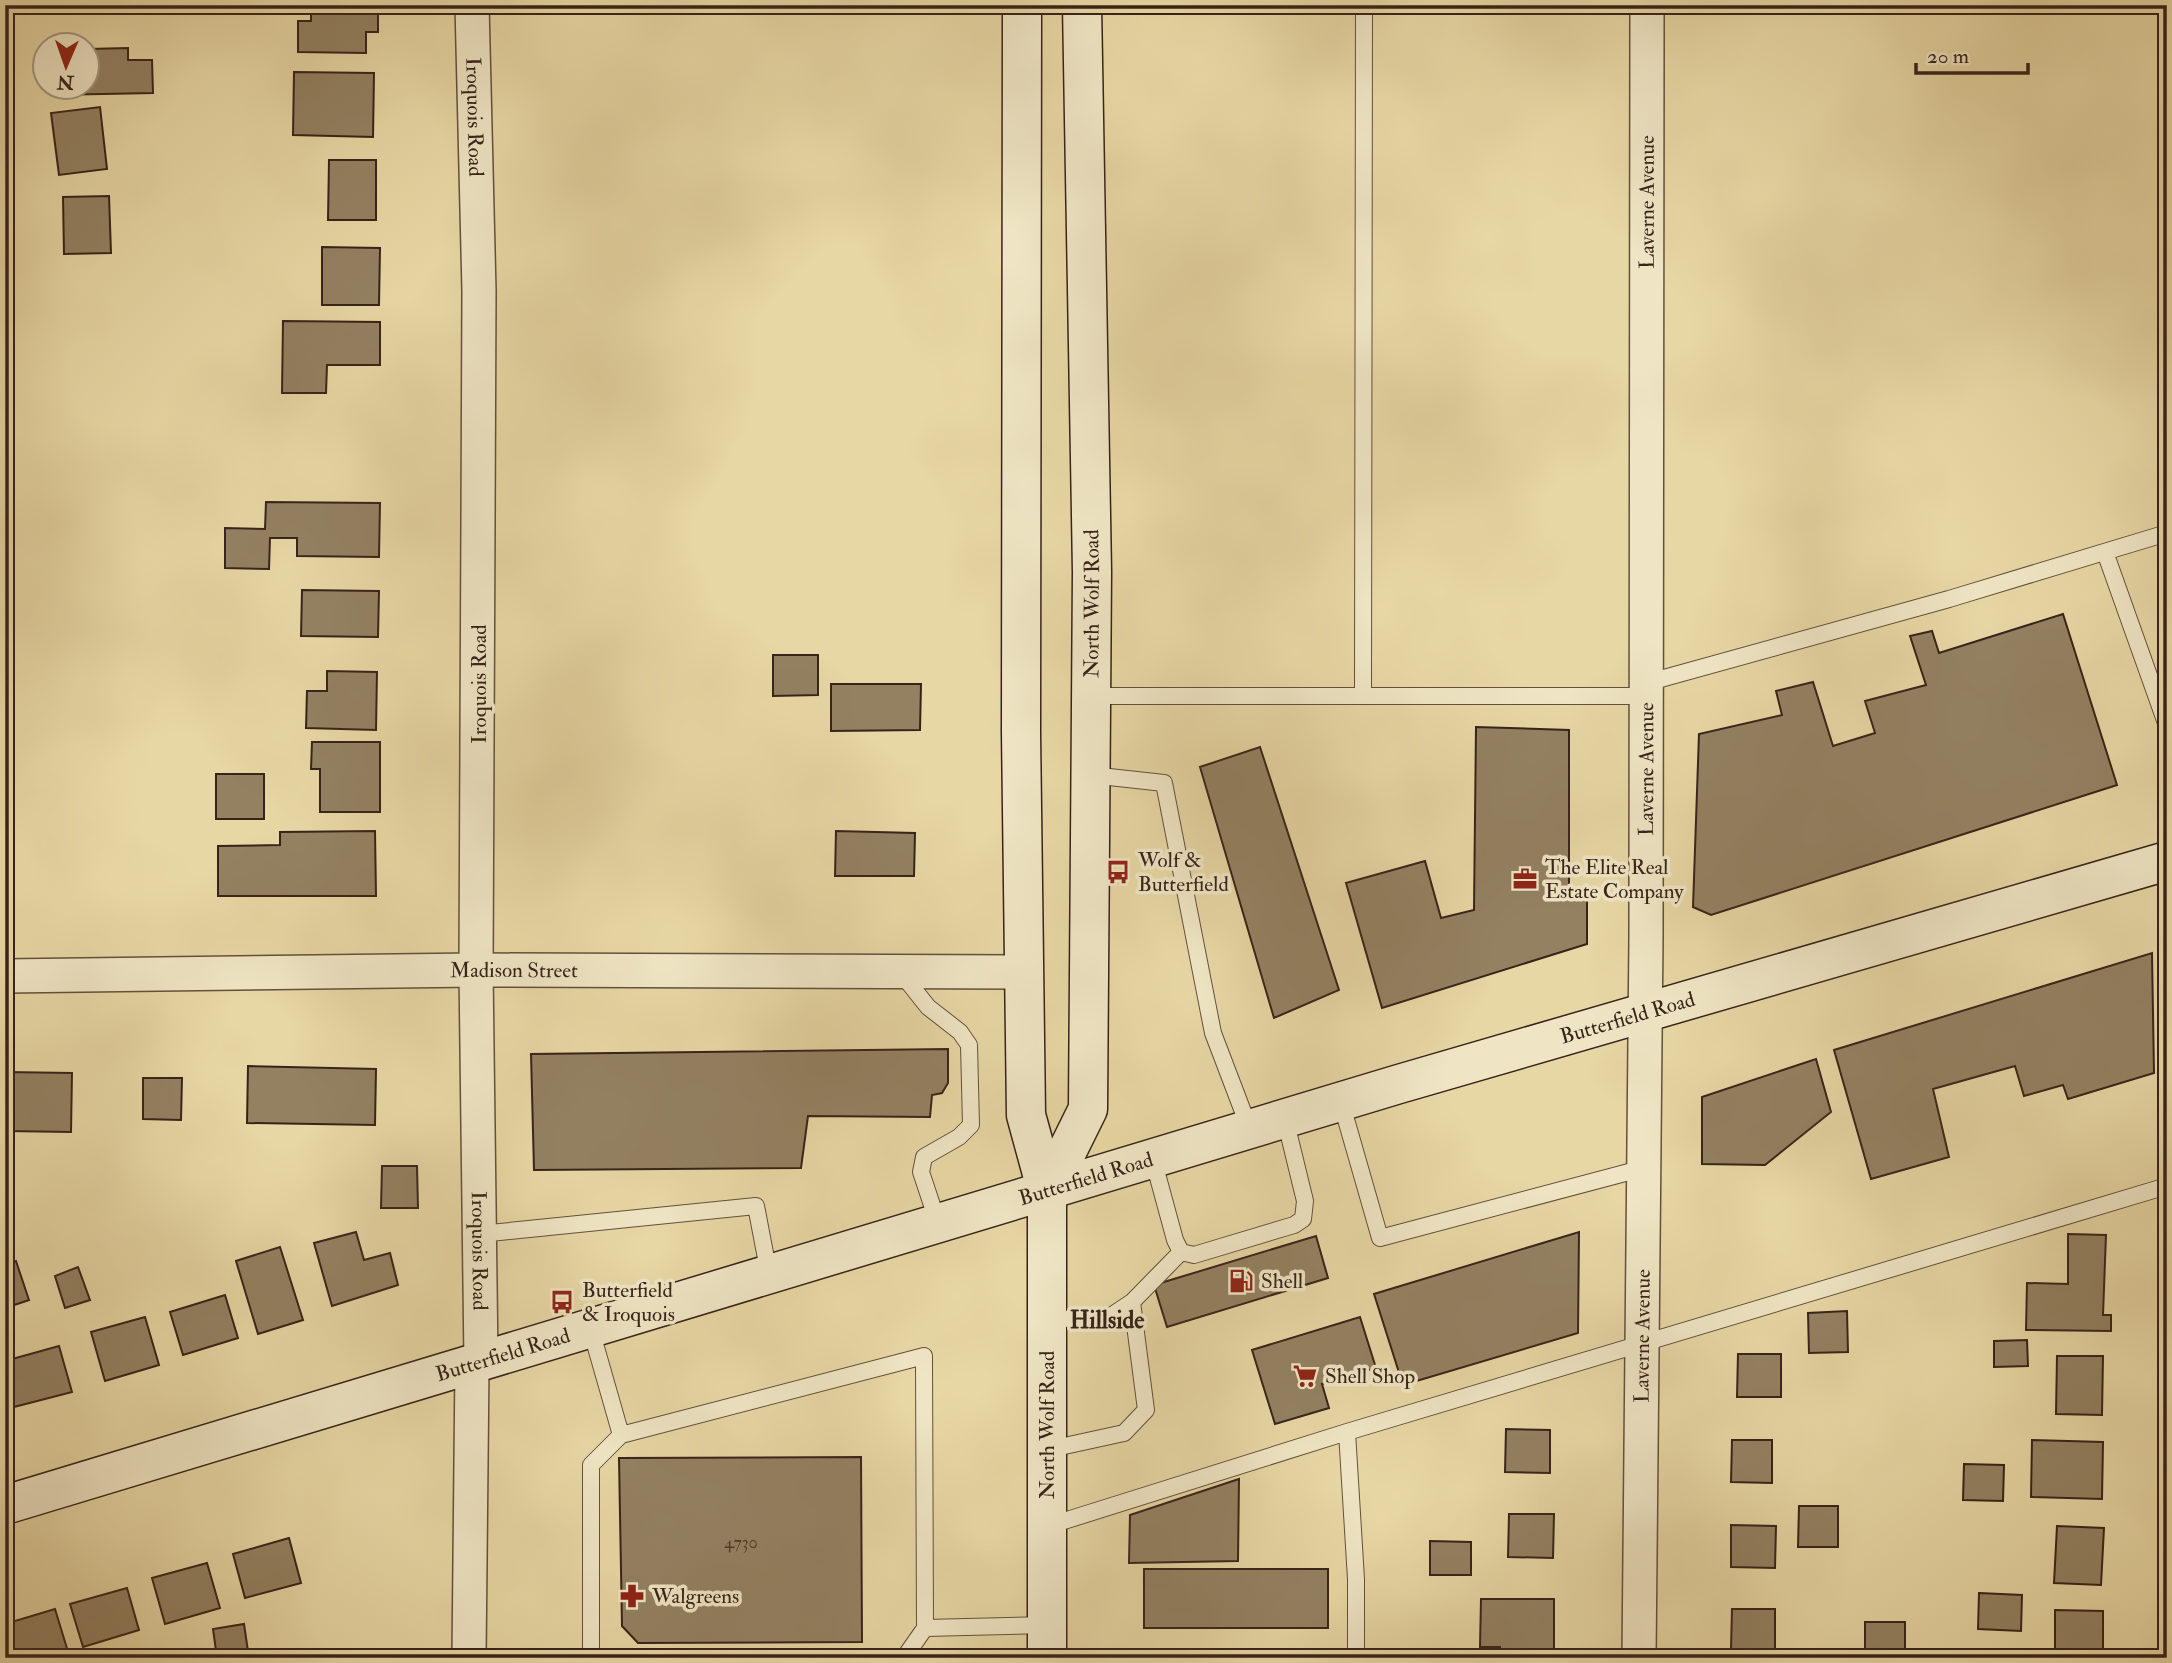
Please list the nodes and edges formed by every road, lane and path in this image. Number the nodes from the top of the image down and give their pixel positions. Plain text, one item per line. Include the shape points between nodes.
1 (472, 5) edge
2 (1022, 5) edge
3 (1082, 5) edge
4 (1364, 5) edge
5 (1647, 5) edge
6 (2167, 533) edge
7 (2105, 552) junction
8 (1646, 690) junction
9 (1092, 696) junction
10 (1363, 696) junction
11 (2167, 726) edge
12 (1091, 774) junction
13 (2167, 861) edge
14 (477, 970) junction
15 (1024, 972) junction
16 (901, 973) junction
17 (5, 976) edge
18 (1645, 1014) junction
19 (1341, 1102) junction
20 (1268, 1125) junction
21 (1153, 1160) junction
22 (1644, 1168) junction
23 (2167, 1186) edge
24 (1047, 1192) junction
25 (938, 1223) junction
26 (480, 1234) junction
27 (1181, 1252) junction
28 (769, 1275) junction
29 (1132, 1302) junction
30 (1047, 1320) junction
31 (590, 1330) junction
32 (1642, 1343) junction
33 (477, 1364) junction
34 (1348, 1432) junction
35 (621, 1435) junction
36 (1046, 1450) junction
37 (5, 1505) edge
38 (1046, 1527) junction
39 (925, 1628) junction
40 (1047, 1642) edge
41 (469, 1658) edge
42 (591, 1658) edge
43 (904, 1658) edge
44 (1356, 1658) edge
45 (1639, 1658) edge

1 - 14 street, Iroquois Road via 479,305
2 - 15 main road, North Wolf Road
3 - 9 main road, North Wolf Road
4 - 10 lane
5 - 8 street, Laverne Avenue
6 - 7 lane
7 - 8 lane
7 - 11 lane
8 - 10 lane
8 - 18 street, Laverne Avenue
9 - 10 lane
9 - 12 main road, North Wolf Road
12 - 20 lane via 1164,783 1213,1033
12 - 24 main road, North Wolf Road via 1088,1109
13 - 18 main road, Butterfield Road
14 - 16 street, Madison Street
14 - 17 street, Madison Street
14 - 26 street, Iroquois Road
15 - 16 street, Madison Street
15 - 24 main road, North Wolf Road via 1026,1115
16 - 25 lane via 928,1007 969,1045 971,1125 924,1157 921,1172
18 - 19 main road, Butterfield Road
18 - 22 street, Laverne Avenue
19 - 20 main road, Butterfield Road
19 - 22 lane via 1380,1238
20 - 21 main road, Butterfield Road
20 - 27 lane via 1305,1201 1303,1219 1194,1255
21 - 24 main road, Butterfield Road
21 - 27 lane
22 - 32 street, Laverne Avenue
23 - 32 lane
24 - 25 main road, Butterfield Road
24 - 30 main road, North Wolf Road
25 - 28 main road, Butterfield Road
26 - 28 lane via 756,1206
26 - 33 street, Iroquois Road
27 - 29 lane
28 - 31 main road, Butterfield Road
29 - 30 lane via 1111,1316
29 - 36 lane via 1146,1410 1124,1433
30 - 36 main road, North Wolf Road
31 - 33 main road, Butterfield Road
31 - 35 lane
32 - 34 lane
32 - 45 street, Laverne Avenue
33 - 37 main road, Butterfield Road
33 - 41 street, Iroquois Road
34 - 38 lane
34 - 44 lane
35 - 39 lane via 924,1356
35 - 42 lane via 591,1465
36 - 38 main road, North Wolf Road
38 - 40 main road, North Wolf Road
39 - 40 lane
39 - 43 lane

